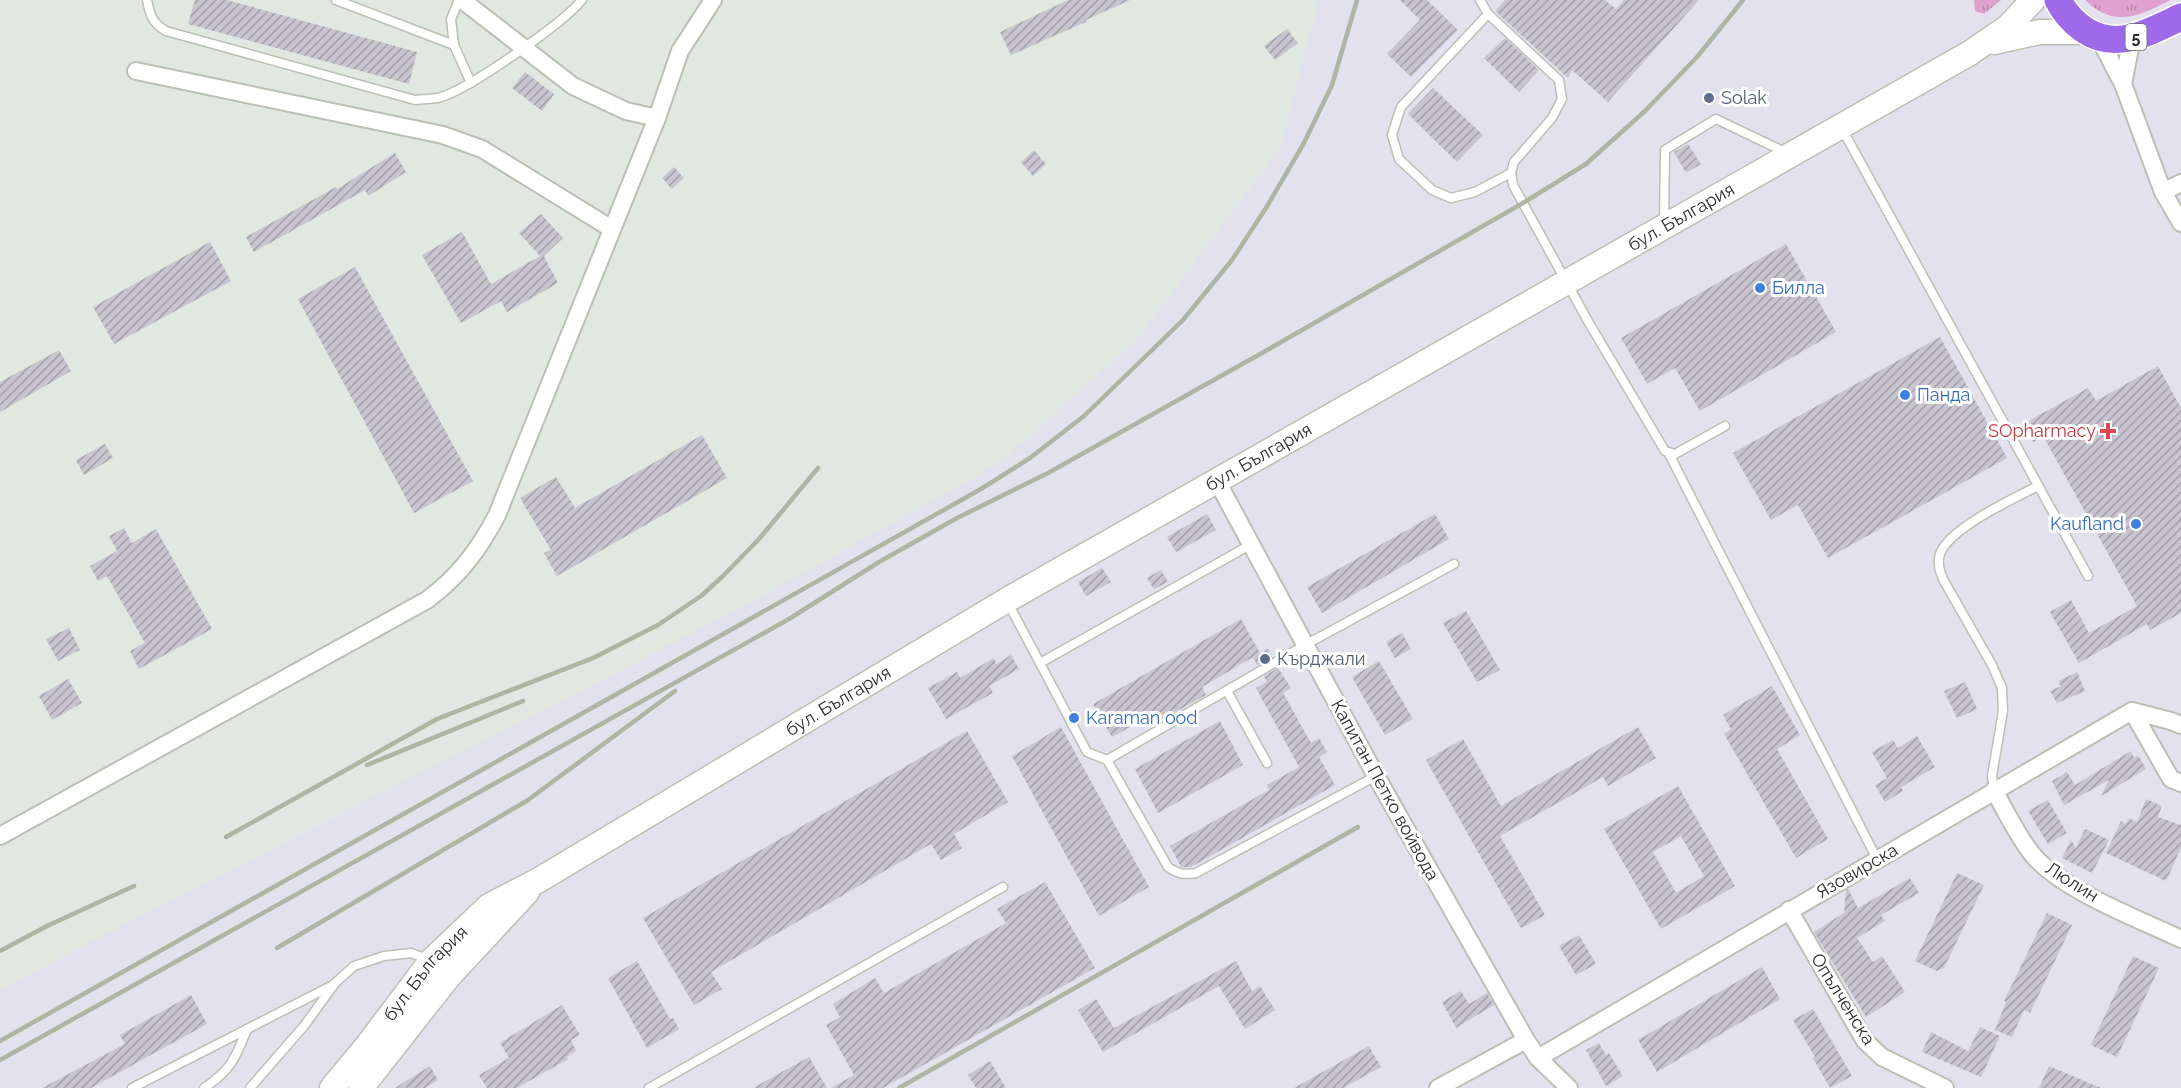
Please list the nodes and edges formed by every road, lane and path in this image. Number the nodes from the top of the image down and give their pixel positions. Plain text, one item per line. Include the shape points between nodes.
1 (147, 0) edge
2 (336, 0) edge
3 (461, 0) edge
4 (582, 0) edge
5 (713, 0) edge
6 (1480, 0) edge
7 (2033, 0) edge
8 (2058, 0) edge
9 (1488, 14) junction
10 (2181, 17) edge
11 (2094, 35) junction
12 (2132, 38) junction
13 (1986, 44) junction
14 (454, 45) junction
15 (523, 48) junction
16 (136, 71) dead end
17 (471, 83) junction
18 (2123, 84) junction
19 (657, 118) junction
20 (1841, 127) junction
21 (1790, 155) junction
22 (1511, 173) junction
23 (2181, 183) edge
24 (2163, 192) junction
25 (2181, 223) edge
26 (1664, 228) junction
27 (612, 229) junction
28 (1566, 283) junction
29 (1725, 426) dead end
30 (1669, 454) junction
31 (1217, 481) junction
32 (2038, 486) junction
33 (1250, 545) junction
34 (1454, 564) dead end
35 (2088, 576) dead end
36 (1007, 600) junction
37 (1305, 645) junction
38 (1040, 663) junction
39 (1227, 691) junction
40 (2132, 711) junction
41 (2181, 725) edge
42 (1107, 760) junction
43 (1268, 763) dead end
44 (1377, 776) junction
45 (2181, 783) edge
46 (1994, 790) junction
47 (0, 836) edge
48 (1877, 860) junction
49 (539, 880) junction
50 (1003, 887) dead end
51 (1790, 910) junction
52 (2181, 939) edge
53 (430, 961) junction
54 (333, 985) junction
55 (247, 1029) junction
56 (1526, 1040) junction
57 (1538, 1058) junction
58 (334, 1087) edge
59 (132, 1088) edge
60 (204, 1088) edge
61 (250, 1088) edge
62 (361, 1088) edge
63 (649, 1088) edge
64 (1438, 1088) edge
65 (1569, 1088) edge
66 (1945, 1088) edge

1 - 17 lane via 150,17 166,31 415,100 438,98
2 - 14 lane
3 - 14 lane via 451,19
3 - 15 street
4 - 15 lane
5 - 19 street via 680,51
6 - 9 lane
7 - 13 street, бул. България
8 - 11 main road via 2075,23
9 - 22 lane via 1559,80 1562,99 1514,162
9 - 22 lane via 1401,107 1392,135 1399,159 1432,190 1451,198 1475,192
10 - 12 main road, 5
11 - 12 main road, 5 via 2116,41
11 - 13 street, бул. България via 2040,32
11 - 18 street
12 - 18 street
13 - 20 street, бул. България
14 - 17 lane
15 - 17 lane
15 - 19 street via 582,91 626,111
16 - 27 street via 442,135 482,149
18 - 24 street
19 - 27 street
20 - 21 street, бул. България
20 - 32 lane
21 - 26 street, бул. България
21 - 26 lane via 1716,119 1665,150
22 - 28 lane via 1513,185
23 - 24 street
24 - 25 street
26 - 28 street, бул. България
27 - 47 street via 497,515 467,564 446,586
28 - 30 lane
28 - 31 street, бул. България
29 - 30 lane
30 - 48 lane
31 - 33 street, Капитан Петко войвода
31 - 36 street, бул. България
32 - 35 lane
32 - 46 lane via 1960,530 1947,541 1940,555 1944,581 2002,688 2003,711 1992,776
33 - 37 street, Капитан Петко войвода
33 - 38 lane
34 - 37 lane
36 - 38 lane
36 - 49 street, бул. България
37 - 39 lane
37 - 44 street, Капитан Петко войвода
38 - 42 lane via 1087,752
39 - 42 lane
39 - 43 lane
40 - 41 street
40 - 45 street via 2171,779
40 - 46 street, Язовирска
42 - 44 lane via 1168,867 1185,874 1196,873
44 - 56 street, Капитан Петко войвода
46 - 48 street, Язовирска
46 - 52 street, Люлин via 2033,855 2052,873 2080,891
48 - 51 street, Язовирска
49 - 53 street, бул. България via 489,906
49 - 62 street, бул. България via 449,976
50 - 63 lane
51 - 57 street, Язовирска
51 - 66 street, Опълченска via 1865,1041 1882,1057
53 - 54 lane via 411,953 384,956 354,966
53 - 58 street, бул. България
54 - 55 lane
54 - 61 lane via 304,1026
55 - 59 lane
55 - 60 lane via 222,1076
56 - 57 street, Капитан Петко войвода
56 - 64 street
57 - 65 street, Капитан Петко войвода

